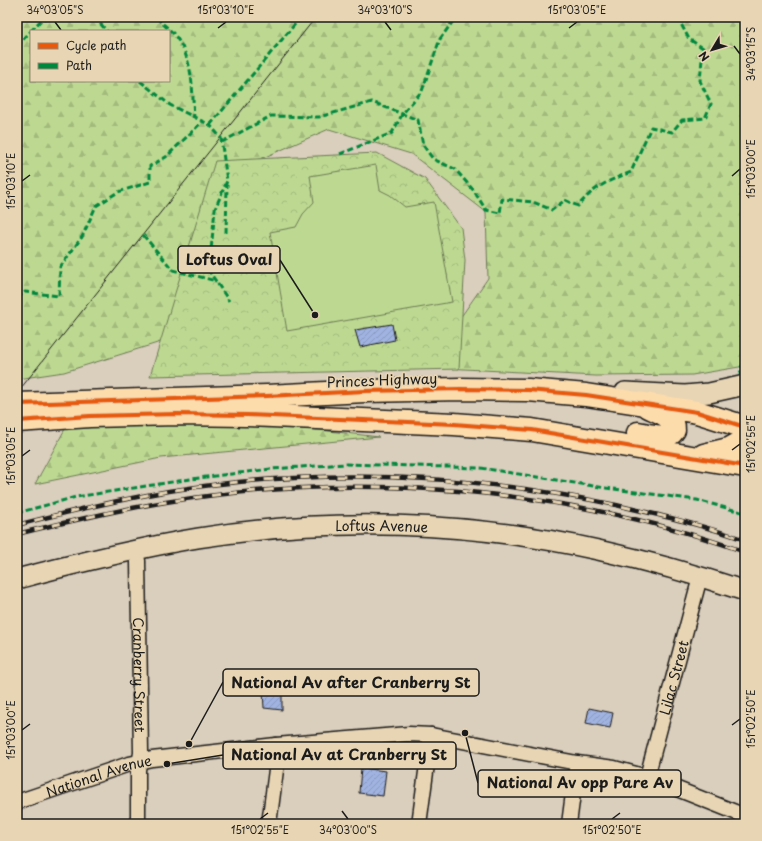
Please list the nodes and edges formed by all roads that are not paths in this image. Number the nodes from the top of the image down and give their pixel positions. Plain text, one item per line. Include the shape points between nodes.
1 (745, 385) edge
2 (586, 395) junction
3 (641, 403) junction
4 (17, 404) edge
5 (17, 421) edge
6 (745, 427) edge
7 (532, 430) junction
8 (745, 440) edge
9 (688, 455) junction
10 (745, 466) edge
11 (136, 550) junction
12 (700, 577) junction
13 (17, 579) edge
14 (745, 591) edge
15 (431, 736) junction
16 (276, 745) junction
17 (141, 761) junction
18 (577, 763) junction
19 (647, 777) junction
20 (17, 802) edge
21 (745, 816) edge
22 (138, 824) edge
23 (269, 824) edge
24 (419, 824) edge
25 (569, 824) edge

1 - 2 street via 685,395 626,392
2 - 3 highway, Princes Highway
2 - 4 highway, Princes Highway via 528,390 460,389
3 - 6 highway, Princes Highway via 697,412
3 - 7 highway via 671,419 674,428 672,434 660,436 584,428
5 - 7 highway via 90,416 247,415
7 - 9 highway
8 - 9 highway via 720,452
9 - 10 highway
11 - 12 street, Loftus Avenue via 198,538 314,526 431,527 506,534 566,544 643,560
11 - 13 street, Loftus Avenue
11 - 17 street, Cranberry Street
12 - 14 street, Loftus Avenue
12 - 19 street, Lilac Street
15 - 16 street, National Avenue via 409,734
15 - 18 street, National Avenue
15 - 24 street
16 - 17 street, National Avenue
16 - 23 street via 277,762
17 - 20 street, National Avenue
17 - 22 street, Cranberry Street via 138,770
18 - 19 street, National Avenue via 614,768
18 - 25 street
19 - 21 street, National Avenue

